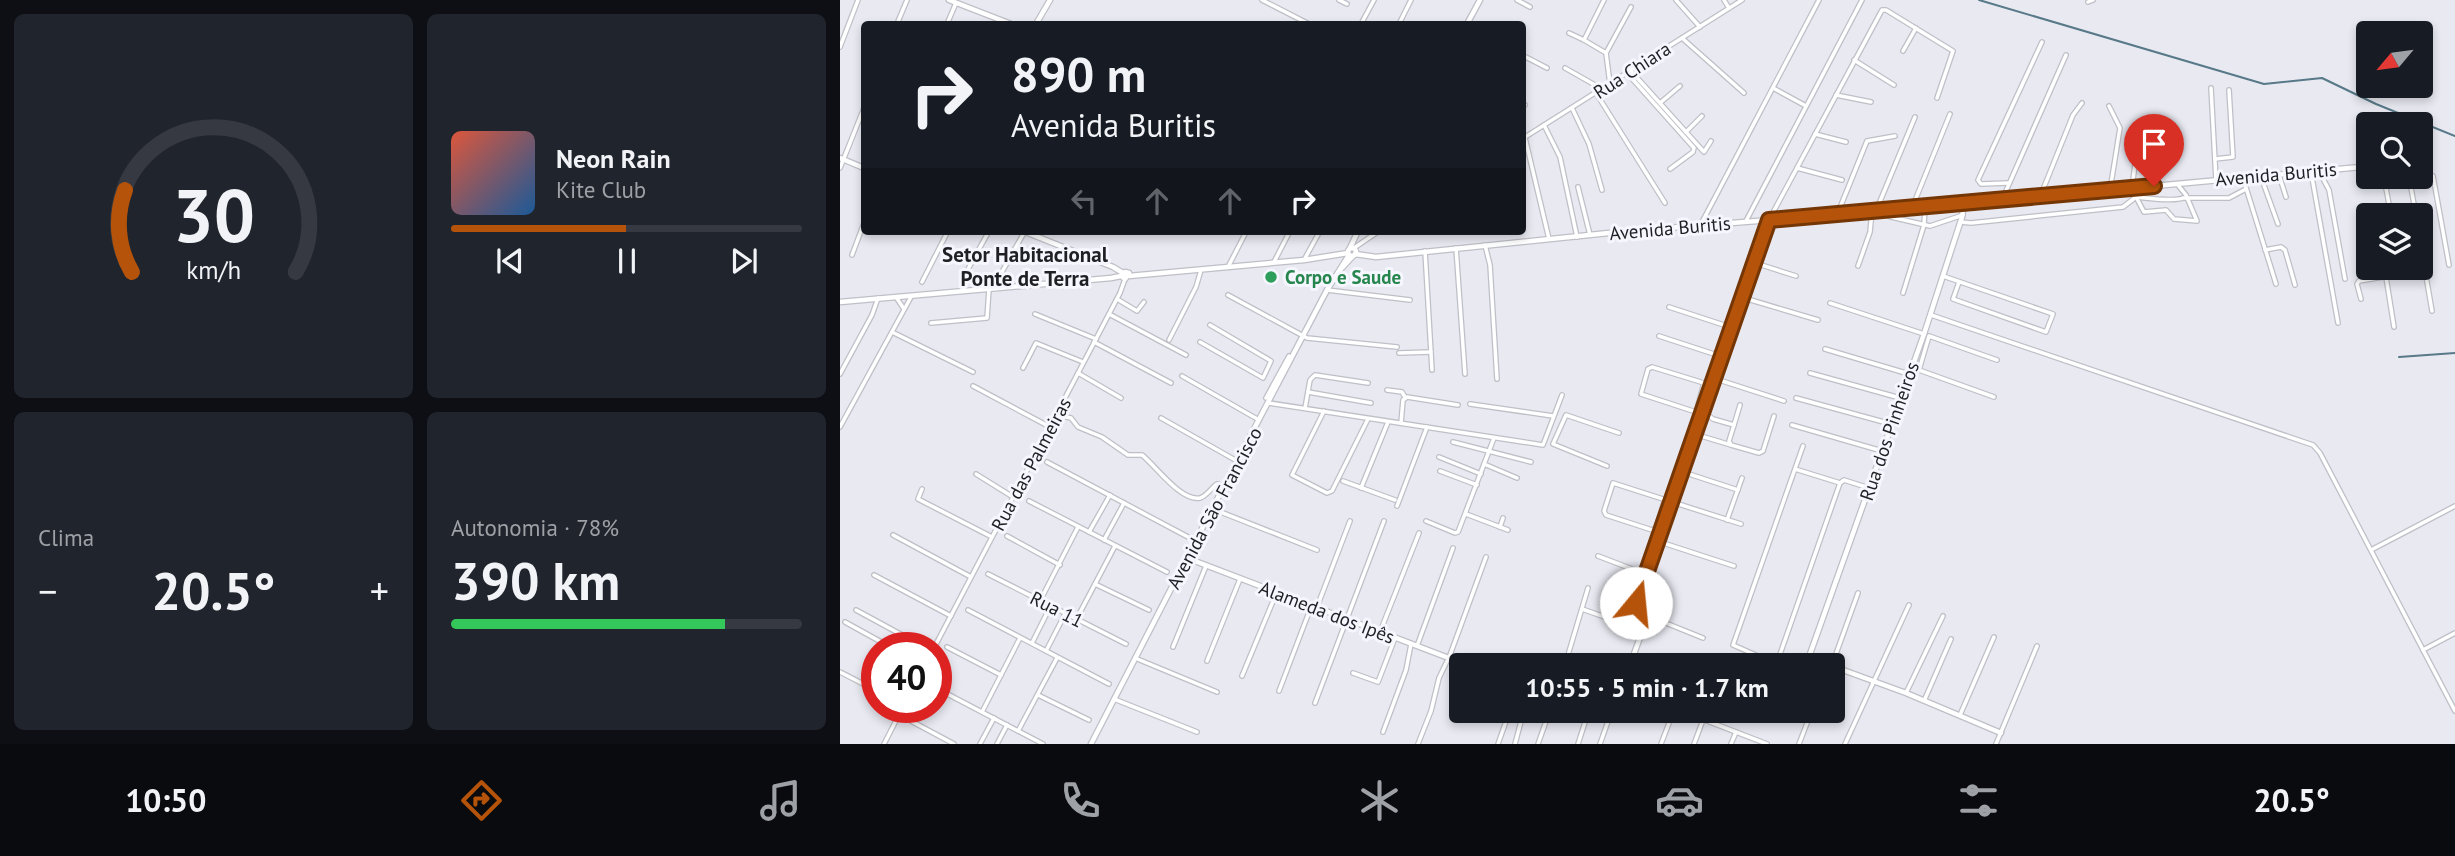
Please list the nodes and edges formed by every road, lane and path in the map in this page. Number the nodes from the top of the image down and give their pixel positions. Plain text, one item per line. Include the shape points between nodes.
1 (858, 0) edge
2 (906, 0) edge
3 (1050, 0) edge
4 (1262, 0) edge
5 (1339, 0) edge
6 (1374, 0) edge
7 (1411, 0) edge
8 (1480, 0) edge
9 (1517, 0) edge
10 (1604, 0) edge
11 (1676, 0) edge
12 (1724, 0) edge
13 (1742, 0) edge
14 (1819, 0) edge
15 (1862, 0) edge
16 (2093, 0) edge
17 (953, 1) edge
18 (2088, 2) dead end
19 (1347, 4) dead end
20 (1530, 7) dead end
21 (1631, 7) dead end
22 (1729, 8) junction
23 (995, 18) junction
24 (898, 21) edge
25 (948, 21) edge
26 (994, 21) edge
27 (1003, 21) edge
28 (1038, 21) edge
29 (1303, 21) edge
30 (1363, 21) edge
31 (1400, 21) edge
32 (1469, 21) edge
33 (1700, 27) junction
34 (1916, 28) junction
35 (1569, 33) dead end
36 (1682, 38) junction
37 (1584, 40) junction
38 (2042, 42) dead end
39 (840, 47) edge
40 (1903, 51) dead end
41 (1606, 52) junction
42 (2066, 55) dead end
43 (1526, 57) edge
44 (1854, 60) junction
45 (1547, 68) dead end
46 (1566, 68) dead end
47 (1629, 72) junction
48 (1610, 84) junction
49 (1894, 85) dead end
50 (1680, 86) dead end
51 (1773, 88) junction
52 (2211, 88) dead end
53 (1602, 89) junction
54 (2229, 90) dead end
55 (1595, 93) junction
56 (1744, 93) dead end
57 (1836, 95) junction
58 (1937, 98) dead end
59 (1871, 102) dead end
60 (1660, 103) junction
61 (2082, 103) dead end
62 (1806, 106) junction
63 (2109, 106) dead end
64 (1572, 108) junction
65 (1950, 114) dead end
66 (861, 115) edge
67 (1702, 116) dead end
68 (1915, 117) dead end
69 (1544, 125) junction
70 (1686, 132) junction
71 (2139, 133) dead end
72 (1815, 134) junction
73 (1895, 136) dead end
74 (1526, 138) edge
75 (1710, 141) dead end
76 (1846, 142) dead end
77 (1526, 147) edge
78 (842, 159) edge
79 (2215, 159) junction
80 (861, 167) edge
81 (840, 168) edge
82 (1797, 168) junction
83 (2356, 168) edge
84 (1670, 169) dead end
85 (2319, 171) junction
86 (2311, 172) junction
87 (2279, 175) junction
88 (2433, 176) edge
89 (2261, 177) junction
90 (2243, 178) junction
91 (1842, 180) dead end
92 (2216, 180) junction
93 (2008, 183) junction
94 (2177, 184) junction
95 (1578, 187) dead end
96 (2129, 188) junction
97 (1602, 190) dead end
98 (2110, 190) junction
99 (2246, 190) junction
100 (2040, 197) junction
101 (2136, 197) junction
102 (2286, 197) dead end
103 (2188, 199) junction
104 (2002, 200) junction
105 (1665, 203) dead end
106 (1964, 204) junction
107 (1925, 206) junction
108 (1912, 208) junction
109 (1875, 211) junction
110 (1585, 213) junction
111 (1573, 214) junction
112 (1837, 215) junction
113 (1963, 215) junction
114 (1769, 220) junction
115 (1745, 222) junction
116 (1961, 222) junction
117 (2278, 224) dead end
118 (1924, 225) junction
119 (1700, 226) junction
120 (861, 231) edge
121 (946, 235) edge
122 (987, 235) edge
123 (1022, 235) edge
124 (1034, 235) edge
125 (1244, 235) edge
126 (1288, 235) edge
127 (1318, 235) edge
128 (1357, 235) edge
129 (1373, 235) edge
130 (1590, 235) junction
131 (1548, 237) junction
132 (1577, 237) junction
133 (1485, 245) junction
134 (1456, 248) junction
135 (2265, 250) junction
136 (1425, 251) junction
137 (1351, 252) junction
138 (852, 255) dead end
139 (1304, 260) junction
140 (1274, 262) junction
141 (1755, 262) junction
142 (2449, 265) dead end
143 (1858, 266) dead end
144 (1228, 267) junction
145 (1201, 270) junction
146 (1125, 276) junction
147 (1796, 276) dead end
148 (1943, 276) junction
149 (999, 279) dead end
150 (2345, 279) dead end
151 (962, 280) dead end
152 (2367, 280) edge
153 (2387, 280) edge
154 (2427, 280) edge
155 (922, 282) dead end
156 (1959, 282) junction
157 (2276, 284) dead end
158 (2295, 285) dead end
159 (989, 289) junction
160 (1327, 290) junction
161 (1903, 293) dead end
162 (1228, 295) dead end
163 (912, 296) junction
164 (896, 297) junction
165 (1745, 298) junction
166 (878, 299) junction
167 (1117, 299) junction
168 (2361, 299) dead end
169 (1410, 300) dead end
170 (840, 302) edge
171 (1143, 302) dead end
172 (1830, 303) dead end
173 (1669, 307) dead end
174 (904, 309) junction
175 (2432, 311) dead end
176 (1034, 314) dead end
177 (1109, 314) junction
178 (1931, 315) junction
179 (1818, 320) dead end
180 (931, 323) dead end
181 (2338, 323) dead end
182 (1210, 325) dead end
183 (2394, 327) dead end
184 (892, 332) junction
185 (1924, 334) junction
186 (1303, 336) junction
187 (1659, 336) dead end
188 (1169, 340) dead end
189 (1095, 341) junction
190 (1722, 341) junction
191 (1200, 342) dead end
192 (1728, 342) junction
193 (1397, 347) dead end
194 (1825, 349) dead end
195 (1431, 352) junction
196 (1399, 353) dead end
197 (1186, 355) dead end
198 (1289, 356) dead end
199 (1997, 359) dead end
200 (1083, 362) junction
201 (1023, 368) dead end
202 (1267, 370) junction
203 (1432, 370) dead end
204 (1919, 370) junction
205 (973, 372) dead end
206 (1078, 373) junction
207 (1810, 373) dead end
208 (1909, 373) junction
209 (840, 374) edge
210 (1465, 374) dead end
211 (1182, 376) dead end
212 (1497, 379) dead end
213 (1716, 379) junction
214 (1278, 380) junction
215 (1171, 383) dead end
216 (1368, 383) dead end
217 (973, 386) dead end
218 (1387, 390) dead end
219 (1308, 392) junction
220 (1562, 395) dead end
221 (1405, 397) junction
222 (1994, 397) dead end
223 (1121, 398) dead end
224 (1796, 398) dead end
225 (1900, 398) junction
226 (1268, 400) junction
227 (1701, 400) junction
228 (1784, 401) dead end
229 (1707, 402) junction
230 (1371, 403) dead end
231 (1470, 404) dead end
232 (1458, 405) dead end
233 (1740, 405) dead end
234 (1305, 408) junction
235 (1324, 411) junction
236 (840, 412) edge
237 (1704, 412) junction
238 (1056, 415) junction
239 (846, 416) junction
240 (1553, 416) junction
241 (1774, 416) dead end
242 (1161, 418) dead end
243 (1368, 418) junction
244 (1257, 420) junction
245 (1388, 421) junction
246 (1401, 424) junction
247 (1891, 424) junction
248 (1734, 425) junction
249 (1792, 425) dead end
250 (840, 427) edge
251 (1050, 427) junction
252 (1427, 427) junction
253 (1619, 433) dead end
254 (1701, 436) dead end
255 (1494, 438) junction
256 (1544, 441) junction
257 (1453, 442) dead end
258 (1553, 444) junction
259 (1731, 445) junction
260 (1803, 446) dead end
261 (1882, 451) junction
262 (1490, 452) junction
263 (1439, 457) dead end
264 (1237, 461) junction
265 (1047, 462) dead end
266 (1531, 462) dead end
267 (1484, 464) junction
268 (1607, 467) dead end
269 (1795, 469) junction
270 (1440, 471) dead end
271 (976, 474) dead end
272 (1481, 474) junction
273 (1689, 474) dead end
274 (1517, 478) dead end
275 (1742, 478) dead end
276 (1343, 481) dead end
277 (1840, 483) junction
278 (1477, 485) junction
279 (1224, 486) junction
280 (1361, 488) junction
281 (1869, 488) junction
282 (922, 489) dead end
283 (1738, 490) junction
284 (1110, 495) junction
285 (1013, 497) junction
286 (1665, 499) junction
287 (1395, 500) dead end
288 (1029, 501) dead end
289 (1672, 501) junction
290 (1124, 503) junction
291 (1397, 506) dead end
292 (2455, 506) edge
293 (1213, 509) junction
294 (1466, 514) junction
295 (1503, 518) dead end
296 (1727, 520) junction
297 (1350, 521) dead end
298 (1384, 521) dead end
299 (1426, 521) dead end
300 (1741, 524) dead end
301 (1079, 527) junction
302 (1500, 527) junction
303 (1508, 530) dead end
304 (1089, 532) junction
305 (1419, 533) dead end
306 (893, 535) dead end
307 (1007, 536) dead end
308 (992, 537) junction
309 (1188, 537) dead end
310 (1104, 540) junction
311 (1657, 541) junction
312 (1115, 546) junction
313 (1453, 548) dead end
314 (1317, 550) dead end
315 (2371, 550) junction
316 (1598, 556) dead end
317 (1486, 557) dead end
318 (1187, 558) junction
319 (1060, 565) junction
320 (1206, 566) junction
321 (1734, 566) dead end
322 (1167, 572) dead end
323 (988, 574) dead end
324 (874, 575) dead end
325 (1645, 575) junction
326 (971, 578) junction
327 (1240, 579) junction
328 (1095, 584) junction
329 (1588, 588) dead end
330 (1858, 593) dead end
331 (1275, 596) junction
332 (1040, 601) junction
333 (1909, 606) dead end
334 (1050, 607) junction
335 (1314, 608) junction
336 (1582, 609) junction
337 (856, 610) dead end
338 (968, 610) dead end
339 (1149, 610) dead end
340 (1065, 614) junction
341 (951, 615) junction
342 (1646, 615) junction
343 (1943, 616) dead end
344 (1076, 620) junction
345 (1346, 620) junction
346 (845, 622) dead end
347 (1622, 623) dead end
348 (863, 632) edge
349 (897, 632) edge
350 (942, 632) edge
351 (1379, 633) junction
352 (2455, 633) edge
353 (1994, 637) dead end
354 (1020, 638) junction
355 (1395, 638) junction
356 (1703, 638) dead end
357 (1951, 639) dead end
358 (1031, 643) junction
359 (1126, 644) dead end
360 (1414, 645) junction
361 (2037, 646) dead end
362 (1172, 647) dead end
363 (952, 650) edge
364 (2423, 650) junction
365 (1046, 651) junction
366 (1451, 653) edge
367 (1569, 653) edge
368 (1634, 653) edge
369 (1812, 653) edge
370 (1836, 653) edge
371 (1057, 658) junction
372 (1449, 658) joint
373 (1136, 659) junction
374 (1207, 661) dead end
375 (1845, 670) edge
376 (840, 672) edge
377 (1353, 673) dead end
378 (1000, 675) junction
379 (1242, 676) dead end
380 (861, 683) edge
381 (1875, 683) junction
382 (1108, 684) dead end
383 (1279, 691) dead end
384 (1217, 692) dead end
385 (1038, 694) junction
386 (1906, 694) junction
387 (952, 696) edge
388 (1116, 700) junction
389 (1924, 701) junction
390 (1315, 703) dead end
391 (2455, 711) edge
392 (982, 712) junction
393 (1960, 716) junction
394 (993, 718) junction
395 (1089, 720) dead end
396 (895, 723) edge
397 (915, 723) edge
398 (1505, 723) edge
399 (1521, 723) edge
400 (1545, 723) edge
401 (1585, 723) edge
402 (1607, 723) edge
403 (1671, 723) edge
404 (1702, 723) edge
405 (1711, 723) edge
406 (1807, 723) edge
407 (1007, 726) junction
408 (1018, 731) junction
409 (1197, 732) dead end
410 (1383, 732) dead end
411 (1736, 732) junction
412 (2001, 733) junction
413 (884, 744) edge
414 (954, 744) edge
415 (980, 744) edge
416 (997, 744) edge
417 (1043, 744) edge
418 (1091, 744) edge
419 (1418, 744) edge
420 (1498, 744) edge
421 (1515, 744) edge
422 (1538, 744) edge
423 (1578, 744) edge
424 (1600, 744) edge
425 (1661, 744) edge
426 (1694, 744) edge
427 (1731, 744) edge
428 (1767, 744) edge
429 (1799, 744) edge
430 (1845, 744) edge
431 (1996, 744) edge

1 - 39 street
2 - 24 street
3 - 28 street
4 - 29 street
5 - 19 street
6 - 30 street
7 - 31 street
8 - 32 street
9 - 20 street
10 - 37 street
11 - 33 street
12 - 22 street
13 - 22 street, Rua Chiara
14 - 51 street
15 - 62 street
16 - 18 street
17 - 23 street
17 - 25 street
21 - 41 street
22 - 33 street, Rua Chiara
23 - 26 street
23 - 27 street
33 - 36 street, Rua Chiara
34 - 40 street
34 - 44 street via 1882,10
34 - 58 street via 1954,53
35 - 37 street
36 - 47 street, Rua Chiara
36 - 56 street
37 - 41 street
38 - 93 street via 1978,180 1981,184
41 - 48 street
42 - 93 street
43 - 45 street
44 - 49 street
44 - 57 street
46 - 53 street
47 - 48 street, Rua Chiara
47 - 60 street
47 - 84 street via 1694,148
48 - 53 street, Rua Chiara
50 - 60 street
51 - 62 street
51 - 119 street
52 - 79 street
53 - 55 street, Rua Chiara
54 - 79 street via 2233,157
55 - 64 street, Rua Chiara
55 - 105 street
57 - 59 street
57 - 72 street
60 - 70 street
61 - 100 street
62 - 115 street
63 - 98 street via 2120,128
64 - 69 street, Rua Chiara
64 - 97 street via 1589,144
65 - 108 street
66 - 78 street
67 - 70 street
68 - 109 street
69 - 74 street, Rua Chiara
69 - 111 street via 1560,157
70 - 75 street via 1704,152
71 - 96 street
72 - 76 street
72 - 82 street
73 - 112 street via 1867,141
77 - 131 street
78 - 80 street
78 - 81 street
79 - 92 street
82 - 91 street
82 - 114 street
83 - 85 street, Avenida Buritis
85 - 86 street, Avenida Buritis
85 - 150 street via 2329,190
86 - 87 street, Avenida Buritis
86 - 181 street
87 - 89 street, Avenida Buritis
87 - 102 street
88 - 142 street
89 - 90 street, Avenida Buritis
89 - 117 street
90 - 92 street, Avenida Buritis
90 - 99 street
92 - 94 street, Avenida Buritis
93 - 104 street
94 - 96 street, Avenida Buritis
94 - 103 street
95 - 110 street
96 - 98 street, Avenida Buritis
96 - 101 street
98 - 100 street, Avenida Buritis
99 - 103 street via 2229,198
99 - 135 street
100 - 104 street, Avenida Buritis
101 - 103 street
101 - 103 street via 2144,212 2166,210 2174,219 2197,221
101 - 116 street via 2123,207
104 - 106 street, Avenida Buritis
106 - 107 street, Avenida Buritis
106 - 113 street, Rua dos Pinheiros
107 - 108 street, Avenida Buritis
107 - 118 street
108 - 109 street, Avenida Buritis
109 - 112 street, Avenida Buritis
109 - 118 street
109 - 143 street
110 - 111 street
110 - 130 street
111 - 132 street
112 - 114 street, Avenida Buritis
113 - 116 street, Rua dos Pinheiros
113 - 118 street
114 - 115 street, Avenida Buritis
114 - 141 street
115 - 119 street, Avenida Buritis
116 - 148 street, Rua dos Pinheiros
118 - 161 street
119 - 130 street, Avenida Buritis
120 - 138 street
121 - 155 street
122 - 151 street
123 - 149 street
124 - 146 street
125 - 144 street
126 - 140 street
127 - 139 street
128 - 137 street, Avenida São Francisco
129 - 137 street
130 - 132 street, Avenida Buritis
131 - 132 street, Avenida Buritis
131 - 133 street, Avenida Buritis
133 - 134 street, Avenida Buritis
133 - 212 street
134 - 136 street, Avenida Buritis
134 - 210 street
135 - 157 street
135 - 158 street via 2285,250
136 - 137 street, Avenida Buritis via 1376,257
136 - 195 street
137 - 139 street, Avenida Buritis
137 - 160 street, Avenida São Francisco
139 - 140 street, Avenida Buritis
140 - 144 street, Avenida Buritis
141 - 147 street
141 - 165 street
144 - 145 street, Avenida Buritis
145 - 146 street, Avenida Buritis
145 - 188 street
146 - 159 street, Avenida Buritis
146 - 167 street, Rua das Palmeiras
148 - 156 street
148 - 178 street, Rua dos Pinheiros
152 - 168 street via 2357,282
153 - 183 street
154 - 175 street
156 - 156 street via 2053,314 2046,332 1953,299
159 - 163 street, Avenida Buritis
159 - 180 street via 987,318
160 - 169 street
160 - 186 street, Avenida São Francisco
162 - 186 street
163 - 164 street, Avenida Buritis
163 - 174 street
164 - 166 street, Avenida Buritis
164 - 174 street
165 - 179 street
165 - 192 street
166 - 170 street, Avenida Buritis
166 - 209 street
167 - 171 street via 1137,311
167 - 177 street, Rua das Palmeiras
172 - 185 street
173 - 190 street via 1727,326
174 - 184 street
176 - 189 street
177 - 189 street, Rua das Palmeiras
177 - 197 street
178 - 185 street, Rua dos Pinheiros
178 - 315 street via 2309,443 2320,453
182 - 202 street via 1271,361
184 - 205 street
184 - 239 street
185 - 208 street, Rua dos Pinheiros
186 - 193 street
186 - 214 street, Avenida São Francisco
187 - 190 street via 1717,355
189 - 200 street, Rua das Palmeiras
189 - 215 street
190 - 192 street
191 - 202 street via 1263,378
192 - 213 street
194 - 208 street
195 - 196 street
195 - 203 street
198 - 214 street
199 - 204 street via 1929,336
200 - 201 street via 1036,343
200 - 206 street, Rua das Palmeiras
202 - 214 street
204 - 208 street
204 - 222 street
206 - 223 street
206 - 238 street, Rua das Palmeiras
207 - 225 street
208 - 225 street, Rua dos Pinheiros
211 - 244 street
213 - 228 street
213 - 229 street
214 - 226 street, Avenida São Francisco
216 - 219 street via 1315,375
217 - 251 street
218 - 221 street via 1402,392
219 - 230 street
219 - 234 street
220 - 240 street
221 - 232 street
221 - 246 street
224 - 247 street
225 - 247 street, Rua dos Pinheiros
226 - 234 street
226 - 244 street, Avenida São Francisco
227 - 227 street via 1694,413 1640,392 1652,367 1704,383
227 - 229 street
229 - 237 street
231 - 240 street
233 - 248 street
234 - 235 street
235 - 243 street
235 - 243 street via 1292,477 1325,492 1332,491
236 - 239 street
237 - 248 street
237 - 289 street
238 - 251 street, Rua das Palmeiras
238 - 279 street via 1070,418 1128,455 1142,455 1190,496 1203,496 1217,484
239 - 250 street
240 - 256 street
241 - 259 street via 1761,453
242 - 264 street
243 - 245 street
244 - 264 street, Avenida São Francisco
245 - 246 street
245 - 280 street
246 - 252 street
247 - 261 street, Rua dos Pinheiros
248 - 259 street
249 - 261 street
251 - 285 street, Rua das Palmeiras
252 - 255 street
252 - 291 street
253 - 258 street via 1566,415
254 - 259 street
255 - 256 street via 1543,445
255 - 262 street
256 - 258 street
257 - 262 street
258 - 268 street
260 - 269 street
261 - 281 street, Rua dos Pinheiros
262 - 266 street
262 - 267 street
263 - 272 street
264 - 279 street, Avenida São Francisco
265 - 284 street
267 - 272 street
267 - 274 street
269 - 277 street
269 - 277 street via 1733,643 1734,648 1773,663
270 - 278 street
271 - 285 street
272 - 278 street
273 - 283 street
275 - 283 street
276 - 280 street
277 - 281 street via 1844,480
278 - 294 street
279 - 293 street, Avenida São Francisco
280 - 287 street
281 - 369 street, Rua dos Pinheiros
282 - 308 street via 918,499
283 - 296 street
284 - 290 street
284 - 304 street
285 - 308 street, Rua das Palmeiras
286 - 286 street via 1613,483 1604,511 1652,530
286 - 289 street
288 - 301 street
289 - 296 street
289 - 311 street
290 - 309 street
290 - 310 street
292 - 315 street
293 - 314 street
293 - 318 street, Avenida São Francisco
294 - 299 street via 1456,533
294 - 302 street
295 - 302 street
296 - 300 street
297 - 335 street
298 - 345 street
301 - 304 street
301 - 319 street
302 - 303 street
304 - 310 street
305 - 351 street
306 - 326 street
307 - 319 street
308 - 326 street, Rua das Palmeiras
310 - 312 street
311 - 321 street
311 - 325 street
312 - 322 street
312 - 328 street
313 - 360 street
315 - 364 street
316 - 325 street
317 - 366 street
318 - 320 street, Alameda dos Ipês
318 - 373 street, Avenida São Francisco
319 - 332 street
320 - 327 street, Alameda dos Ipês
320 - 362 street
323 - 332 street, Rua 11
324 - 341 street
325 - 342 street via 1636,603
326 - 341 street, Rua das Palmeiras
327 - 331 street, Alameda dos Ipês
327 - 374 street
328 - 339 street
328 - 344 street
329 - 336 street
330 - 370 street
331 - 335 street, Alameda dos Ipês
331 - 379 street
332 - 334 street, Rua 11
333 - 381 street
334 - 340 street, Rua 11
334 - 358 street
335 - 345 street, Alameda dos Ipês
335 - 383 street
336 - 347 street
336 - 367 street
337 - 349 street
338 - 354 street
340 - 344 street, Rua 11
340 - 365 street
341 - 350 street, Rua das Palmeiras
342 - 356 street
342 - 368 street
343 - 386 street
344 - 359 street, Rua 11
345 - 351 street, Alameda dos Ipês
345 - 390 street
346 - 348 street
351 - 355 street, Alameda dos Ipês
352 - 364 street
353 - 393 street
354 - 358 street
354 - 378 street
355 - 360 street, Alameda dos Ipês
355 - 377 street via 1378,682
357 - 389 street
358 - 365 street
360 - 372 street, Alameda dos Ipês
360 - 410 street
361 - 412 street
363 - 378 street
364 - 391 street
365 - 371 street
371 - 382 street
371 - 385 street
372 - 419 street
373 - 384 street
373 - 388 street, Avenida São Francisco
375 - 381 street
376 - 380 street
378 - 392 street
381 - 386 street
381 - 430 street
385 - 395 street
385 - 408 street
386 - 389 street
387 - 392 street
388 - 409 street
388 - 418 street, Avenida São Francisco
389 - 393 street
392 - 394 street
393 - 412 street
394 - 407 street
394 - 415 street
396 - 413 street
397 - 414 street
398 - 420 street
399 - 421 street
400 - 422 street
401 - 423 street
402 - 424 street
403 - 425 street
404 - 426 street
405 - 411 street
406 - 429 street
407 - 408 street
407 - 416 street
408 - 417 street
411 - 427 street
411 - 428 street
412 - 431 street

